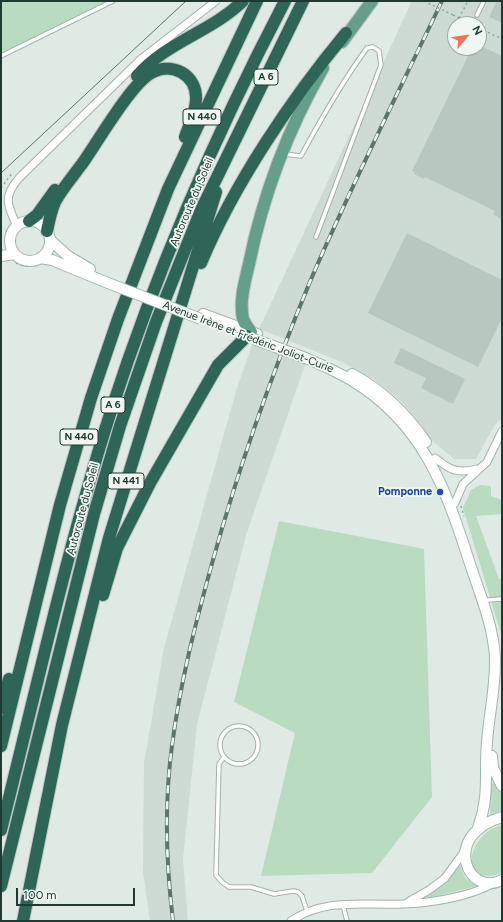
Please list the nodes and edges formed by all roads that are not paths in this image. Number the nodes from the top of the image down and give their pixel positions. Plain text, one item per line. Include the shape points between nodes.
1 (113, 1) edge
2 (216, 1) edge
3 (243, 1) edge
4 (257, 1) edge
5 (285, 1) edge
6 (303, 1) edge
7 (372, 1) edge
8 (484, 1) edge
9 (477, 15) dead end
10 (346, 33) junction
11 (1, 56) edge
12 (228, 152) junction
13 (281, 154) junction
14 (168, 189) junction
15 (29, 221) junction
16 (17, 226) junction
17 (48, 236) junction
18 (316, 237) dead end
19 (5, 242) edge
20 (15, 254) junction
21 (1, 256) edge
22 (40, 258) junction
23 (109, 281) junction
24 (174, 326) junction
25 (252, 335) junction
26 (308, 356) junction
27 (502, 431) edge
28 (435, 458) junction
29 (479, 469) junction
30 (456, 503) junction
31 (502, 599) edge
32 (487, 600) junction
33 (26, 637) junction
34 (85, 637) junction
35 (1, 708) edge
36 (1, 746) edge
37 (224, 757) junction
38 (502, 786) edge
39 (502, 817) edge
40 (478, 828) junction
41 (1, 830) edge
42 (464, 852) junction
43 (499, 882) edge
44 (1, 886) edge
45 (343, 903) junction
46 (404, 904) junction
47 (307, 911) junction
48 (23, 921) edge
49 (292, 921) edge
50 (347, 921) edge

1 - 11 lane
2 - 16 street via 140,59 10,188 7,200
3 - 15 highway via 204,30 160,55 139,73 44,206
4 - 14 highway, N 440
5 - 41 highway, Autoroute du Soleil / A 6 via 212,148 138,332 84,502
6 - 12 highway, Autoroute du Soleil / A 6
7 - 10 main road
8 - 9 lane
10 - 13 main road via 312,88
10 - 24 highway via 323,61 263,148 206,251
12 - 24 highway, N 441
12 - 44 highway, Autoroute du Soleil / A 6 via 201,210 159,315 120,426 94,514
13 - 18 lane via 301,156 329,105 362,54 367,48 379,50 381,65
13 - 25 main road via 263,207 244,286 242,312
14 - 17 highway via 196,106 196,97 189,78 177,69 168,68 151,73 134,89 55,202
14 - 33 highway, N 440 via 91,398 60,504
15 - 16 main road
15 - 17 main road via 40,223
16 - 19 main road
17 - 22 main road via 47,250
17 - 23 main road, Avenue Irène et Frédéric Joliot-Curie via 68,256
19 - 20 main road
20 - 21 main road
20 - 22 main road via 24,260
22 - 23 main road, Avenue Irène et Frédéric Joliot-Curie
23 - 25 main road, Avenue Irène et Frédéric Joliot-Curie, bridge
24 - 34 highway, N 441 via 117,510
25 - 26 main road, Avenue Irène et Frédéric Joliot-Curie, bridge
25 - 34 highway via 218,365 150,483 117,548 93,628
26 - 28 main road, Avenue Irène et Frédéric Joliot-Curie via 340,367 373,385 413,424
26 - 40 main road, Avenue Irène et Frédéric Joliot-Curie via 352,381 394,414 420,445 449,500 483,605 491,633 494,657 494,687 486,743 486,802
27 - 29 street via 487,462
28 - 29 street via 450,469 458,471
28 - 30 main road, Avenue Irène et Frédéric Joliot-Curie
29 - 30 street via 463,484
30 - 32 main road, Avenue Irène et Frédéric Joliot-Curie
31 - 32 lane
32 - 38 main road, Avenue Irène et Frédéric Joliot-Curie via 499,650 500,692 492,749 493,768
33 - 35 highway via 13,666
33 - 36 highway, N 440
34 - 48 highway, N 441 via 62,725
37 - 37 lane via 220,743 227,729 241,725 254,732 259,747 252,760 237,764
37 - 47 lane via 219,764 216,875 229,887 251,887 274,894 298,892
39 - 40 main road
40 - 42 main road
42 - 43 main road via 472,875 482,882
42 - 46 street via 444,878
43 - 46 street via 480,891
45 - 46 street
45 - 47 street
45 - 50 lane
47 - 49 street

